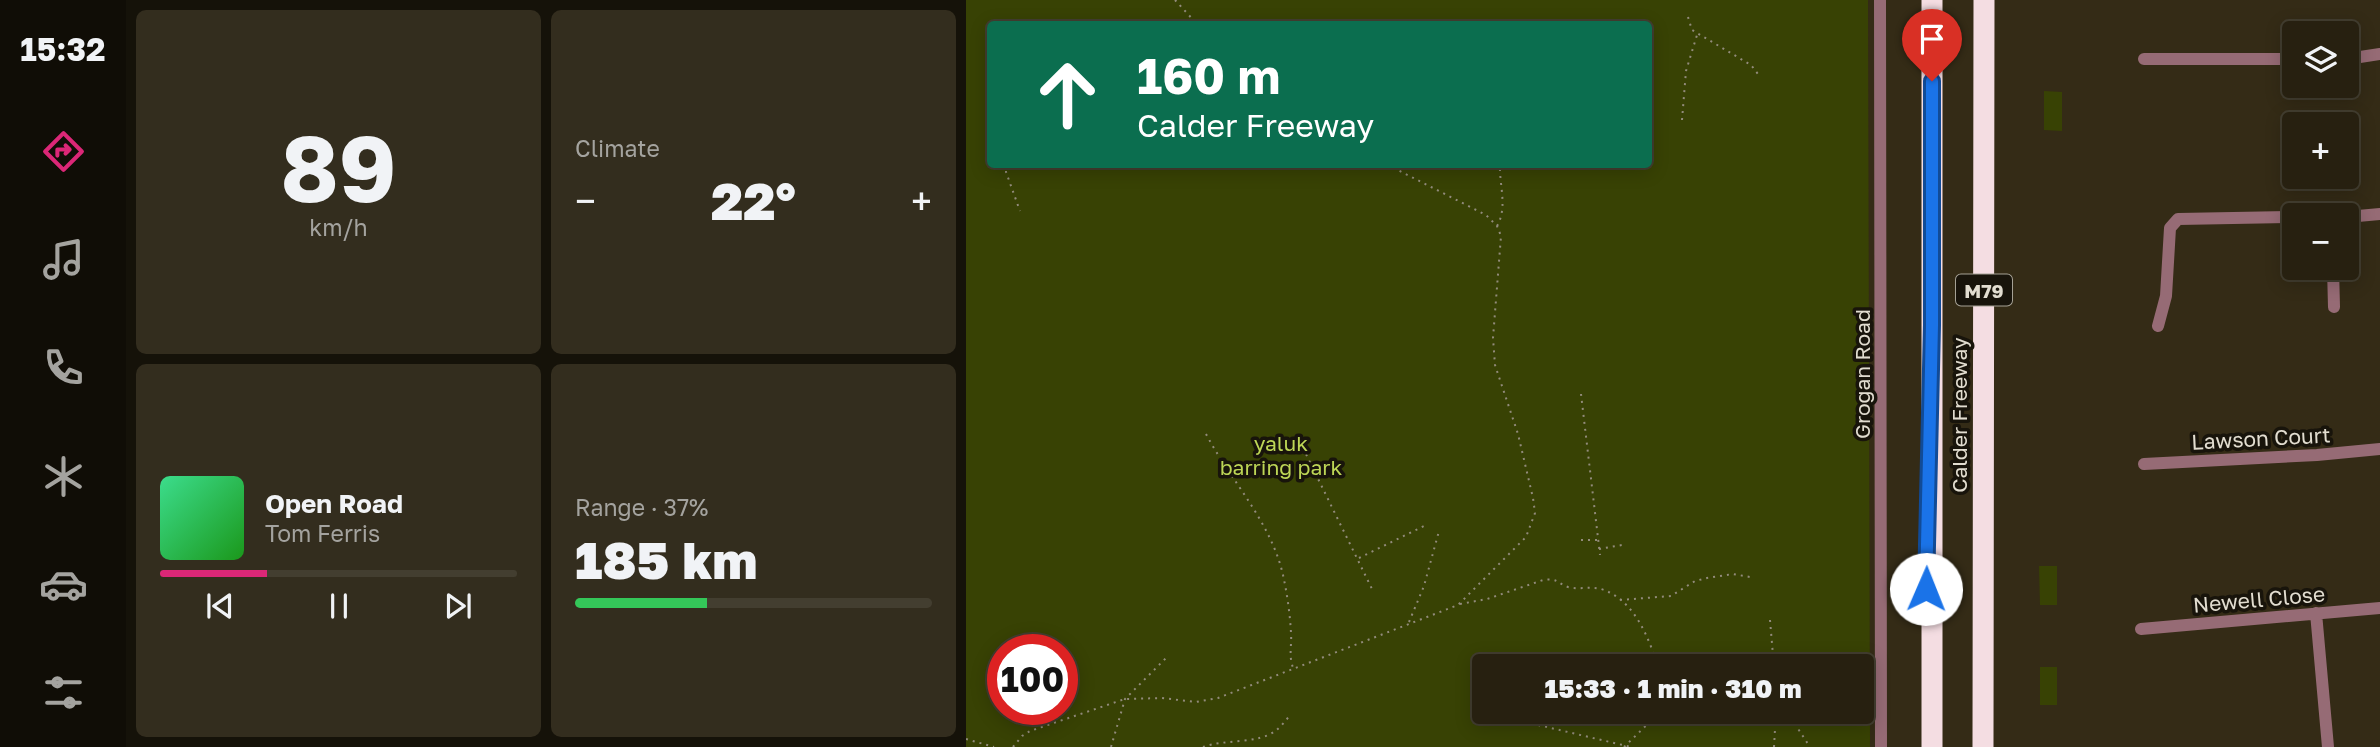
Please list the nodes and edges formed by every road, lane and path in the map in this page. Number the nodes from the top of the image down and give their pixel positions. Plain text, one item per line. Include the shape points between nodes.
1 (1175, 0) edge
2 (1881, 0) edge
3 (1932, 0) edge
4 (1984, 0) edge
5 (1688, 17) dead end
6 (1194, 21) edge
7 (1698, 33) junction
8 (2380, 54) edge
9 (2359, 57) edge
10 (2144, 59) dead end
11 (2282, 60) edge
12 (1758, 74) dead end
13 (1682, 120) dead end
14 (1007, 168) edge
15 (1393, 168) edge
16 (1500, 168) edge
17 (1020, 211) dead end
18 (2380, 214) edge
19 (2359, 216) edge
20 (2282, 218) edge
21 (1497, 226) junction
22 (2333, 280) edge
23 (2334, 307) dead end
24 (1932, 325) junction
25 (2158, 326) dead end
26 (1581, 394) dead end
27 (1206, 434) dead end
28 (1303, 448) dead end
29 (2380, 449) edge
30 (2144, 464) dead end
31 (1424, 526) dead end
32 (1439, 531) dead end
33 (1581, 540) dead end
34 (1598, 540) junction
35 (1622, 545) dead end
36 (1599, 549) junction
37 (1600, 555) dead end
38 (1357, 559) junction
39 (1750, 577) dead end
40 (1984, 580) junction
41 (1373, 590) dead end
42 (1619, 600) junction
43 (1458, 605) junction
44 (2380, 608) edge
45 (2316, 613) junction
46 (1770, 620) dead end
47 (1408, 625) junction
48 (2141, 629) dead end
49 (1653, 654) edge
50 (1773, 654) edge
51 (1167, 657) dead end
52 (1294, 670) junction
53 (1125, 699) junction
54 (1291, 714) dead end
55 (1534, 724) edge
56 (1647, 724) edge
57 (1775, 724) edge
58 (1795, 724) edge
59 (966, 739) edge
60 (1624, 746) edge
61 (994, 747) edge
62 (1013, 747) edge
63 (1111, 747) edge
64 (1203, 747) edge
65 (1631, 747) edge
66 (1774, 747) edge
67 (1810, 747) edge
68 (1881, 747) edge
69 (1923, 747) edge
70 (1932, 747) edge
71 (1983, 747) edge
72 (1994, 747) edge
73 (2328, 747) edge

1 - 6 path
2 - 68 street, Grogan Road
3 - 24 highway, Calder Freeway / M79
4 - 40 highway, Calder Freeway / M79
5 - 7 path
7 - 12 path
7 - 13 path via 1686,71
8 - 9 street
10 - 11 street
14 - 17 path
15 - 21 path via 1479,211
16 - 21 path via 1503,206
18 - 19 street
20 - 25 street via 2178,219 2171,228 2166,296
21 - 43 path via 1501,247 1495,365 1518,434 1535,513 1526,537
22 - 23 street
24 - 69 highway
24 - 70 highway, Calder Freeway / M79
26 - 34 path
27 - 52 path via 1277,554
28 - 38 path
29 - 30 street, Lawson Court
31 - 38 path
32 - 47 path
33 - 34 path
34 - 36 path
35 - 36 path
36 - 37 path
38 - 41 path
39 - 42 path via 1707,578 1671,596
40 - 71 highway, Calder Freeway / M79
40 - 72 highway
42 - 43 path via 1604,590 1567,587 1553,579
42 - 49 path via 1643,625
43 - 47 path
44 - 45 street, Newell Close
45 - 48 street, Newell Close
45 - 73 street
46 - 50 path
47 - 52 path
51 - 53 path
52 - 53 path via 1205,701
53 - 62 path via 1030,731
53 - 63 path
54 - 64 path via 1267,736
55 - 60 path
56 - 60 path
57 - 66 path
58 - 67 path
59 - 61 path
60 - 65 path

